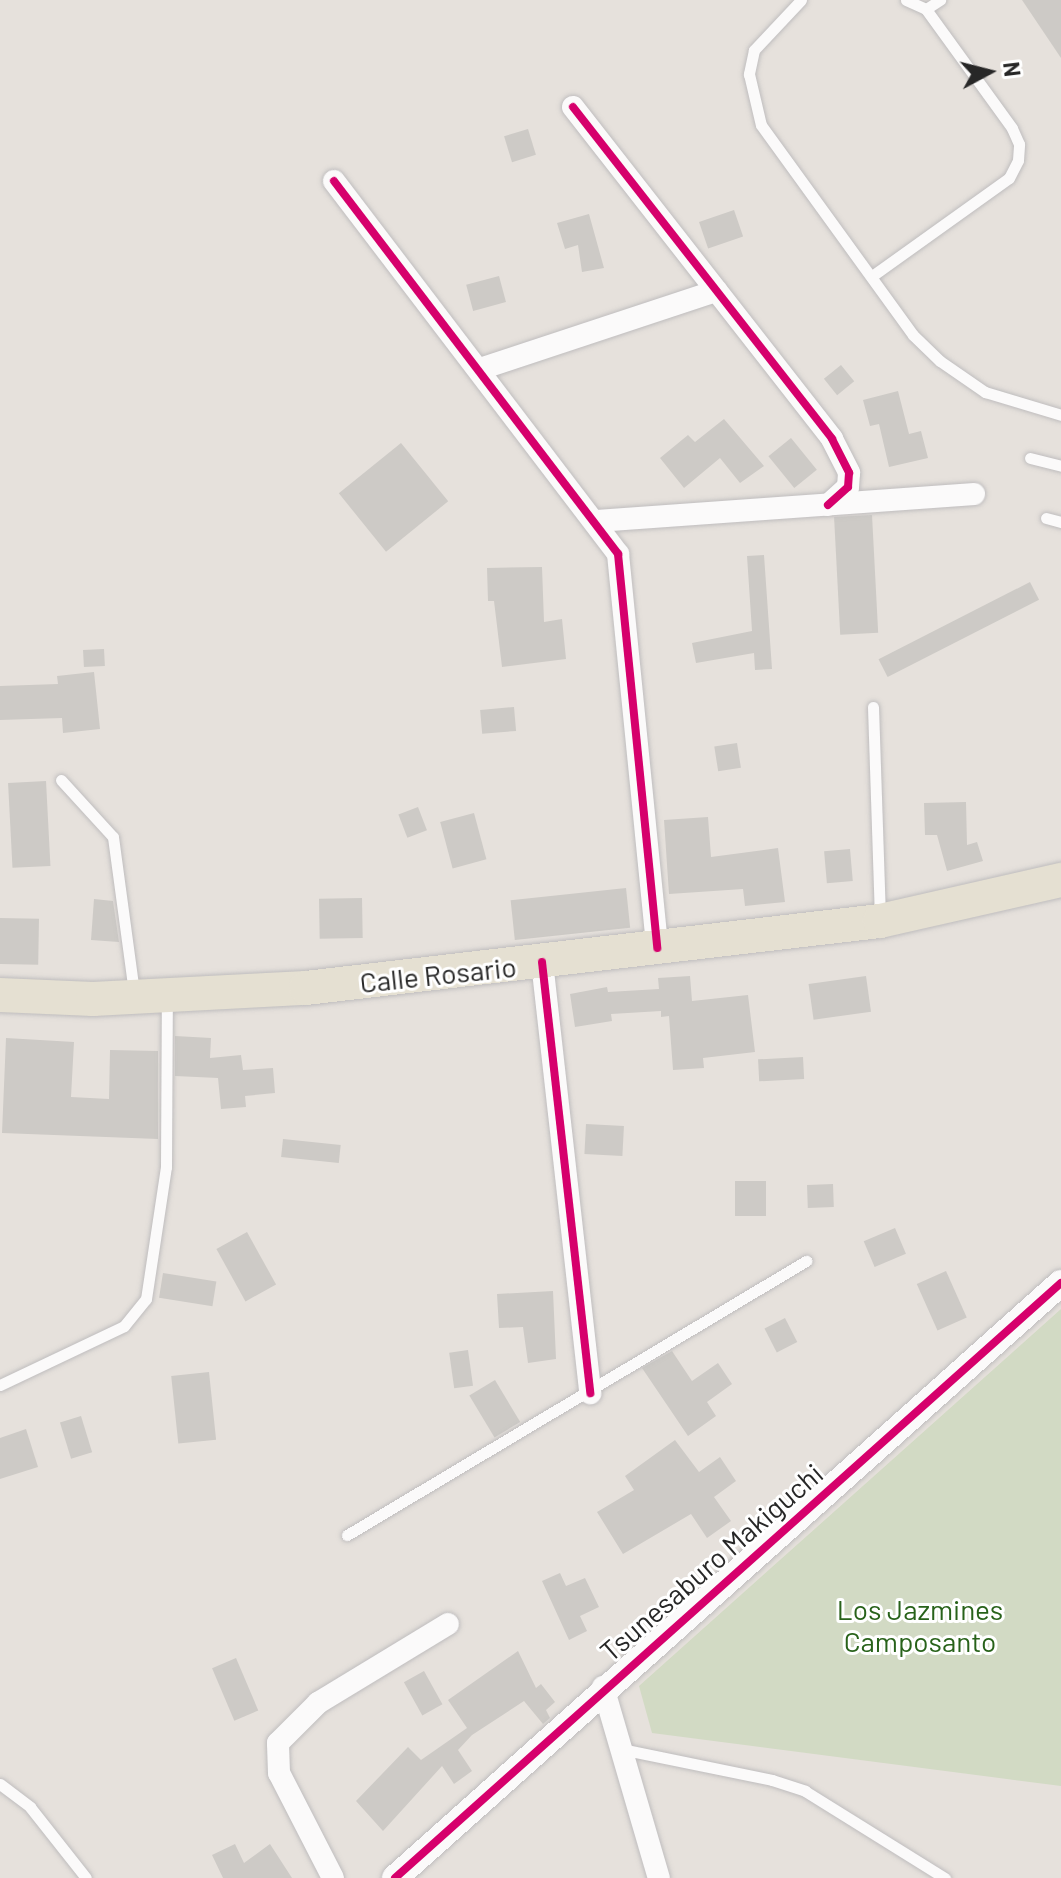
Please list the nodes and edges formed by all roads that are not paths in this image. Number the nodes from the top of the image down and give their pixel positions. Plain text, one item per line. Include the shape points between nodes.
1 (801, 0) edge
2 (906, 0) edge
3 (940, 0) edge
4 (926, 9) junction
5 (573, 107) dead end
6 (334, 181) dead end
7 (872, 276) junction
8 (716, 291) junction
9 (480, 369) junction
10 (1061, 415) edge
11 (1030, 458) dead end
12 (1061, 466) edge
13 (974, 494) dead end
14 (828, 505) junction
15 (1046, 518) dead end
16 (597, 521) junction
17 (1061, 522) edge
18 (873, 707) dead end
19 (61, 780) dead end
20 (1061, 880) edge
21 (880, 921) junction
22 (657, 948) junction
23 (542, 962) junction
24 (0, 995) edge
25 (151, 997) junction
26 (806, 1261) dead end
27 (1061, 1283) edge
28 (0, 1385) edge
29 (590, 1393) junction
30 (347, 1535) dead end
31 (448, 1624) dead end
32 (603, 1687) junction
33 (620, 1749) junction
34 (0, 1784) edge
35 (86, 1878) edge
36 (333, 1878) edge
37 (395, 1878) edge
38 (659, 1878) edge
39 (945, 1878) edge

1 - 7 lane via 754,50 749,74 752,102 761,125
2 - 4 lane
3 - 4 lane
4 - 7 lane via 1012,128 1018,160 1009,178
5 - 8 street
6 - 9 street
7 - 10 lane via 913,335 940,361 985,392
8 - 9 street
8 - 14 street via 843,458 848,487
9 - 16 street
11 - 12 lane
13 - 14 street
14 - 16 street
15 - 17 lane
16 - 22 street via 618,554
18 - 21 lane
19 - 25 lane via 113,837
20 - 21 main road, Calle Rosario
21 - 22 main road, Calle Rosario
22 - 23 main road, Calle Rosario
23 - 25 main road, Calle Rosario via 306,988
23 - 29 street
24 - 25 main road, Calle Rosario
25 - 28 lane via 166,1167 146,1299 124,1326
26 - 29 lane
27 - 32 street, Tsunesaburo Makiguchi
29 - 30 lane
31 - 36 street via 318,1703 278,1743 279,1773
32 - 33 street
32 - 37 street, Tsunesaburo Makiguchi
33 - 38 street
33 - 39 lane via 805,1791
34 - 35 lane via 30,1807

